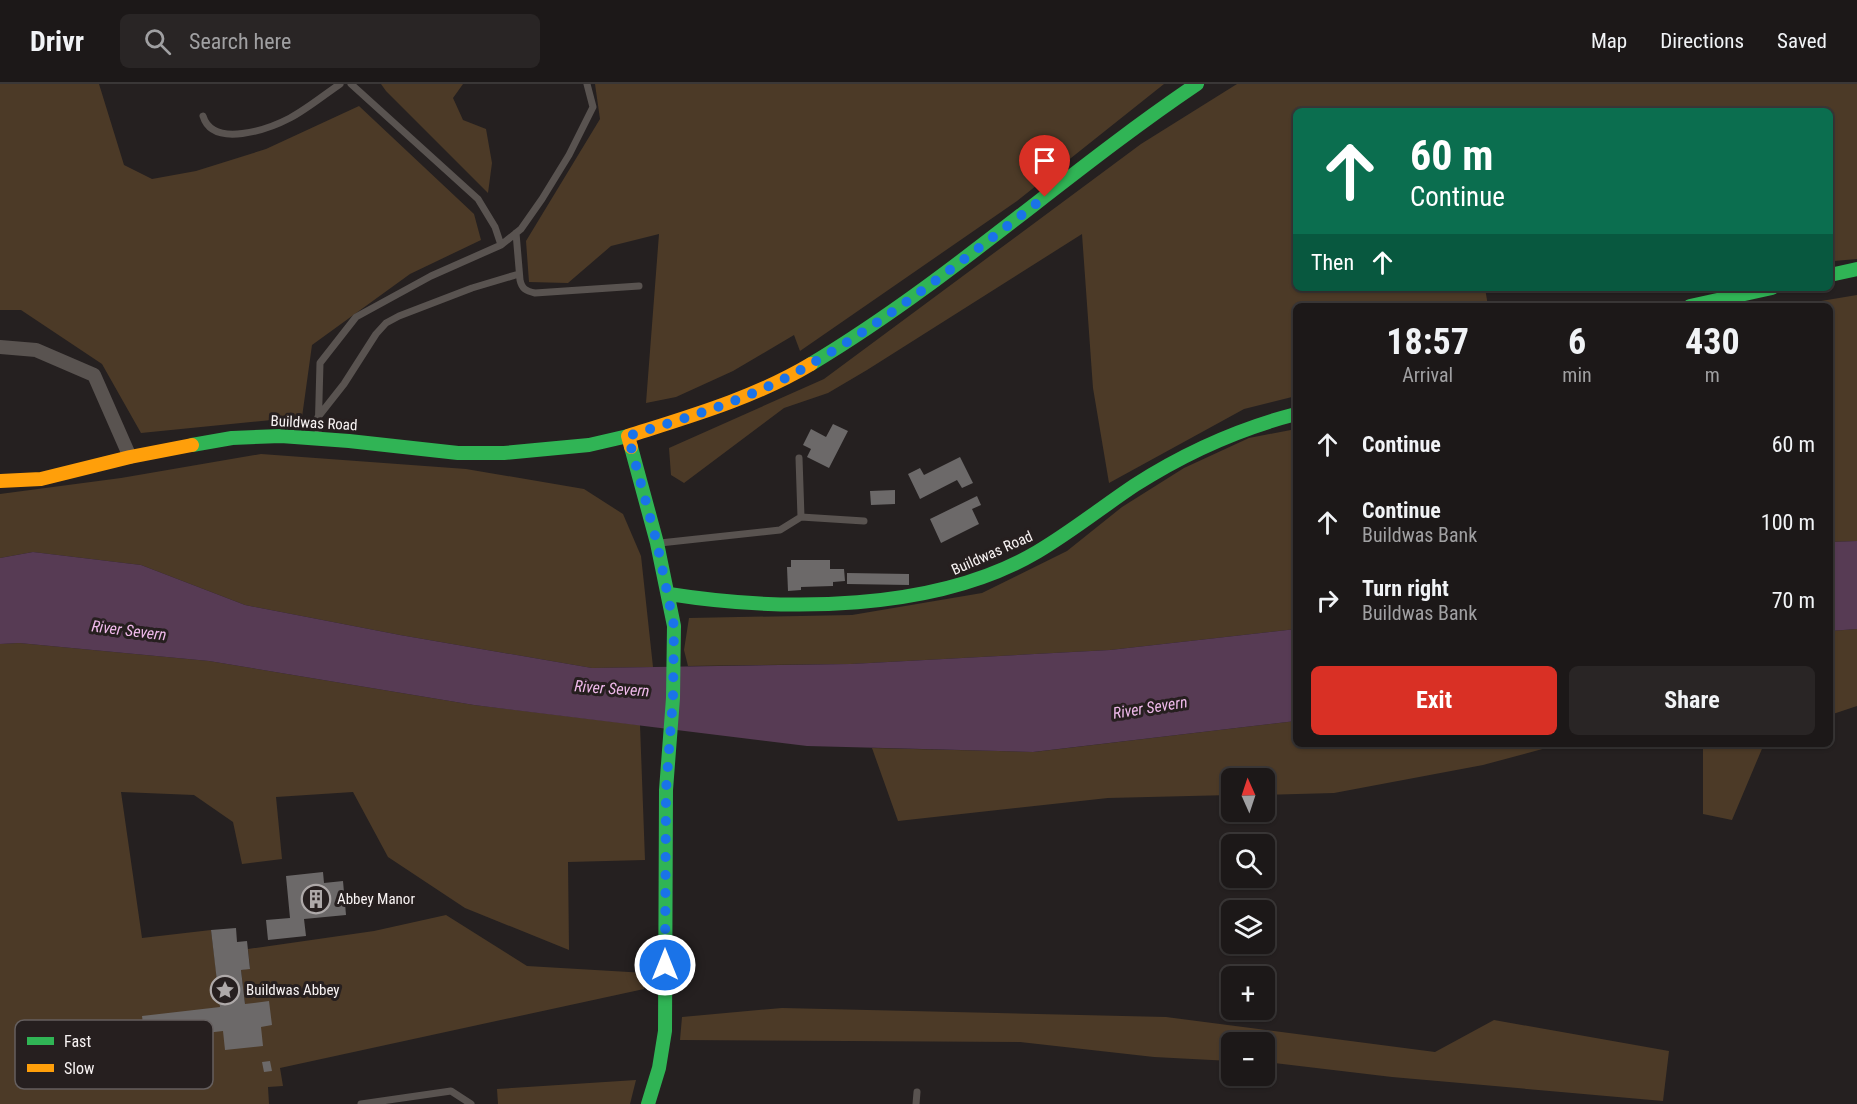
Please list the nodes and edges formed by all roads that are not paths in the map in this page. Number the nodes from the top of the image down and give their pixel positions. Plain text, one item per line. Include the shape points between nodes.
1 (340, 84) edge
2 (351, 84) edge
3 (587, 84) edge
4 (1197, 84) edge
5 (203, 116) dead end
6 (516, 233) junction
7 (501, 245) junction
8 (1857, 269) edge
9 (519, 274) junction
10 (1833, 274) edge
11 (639, 286) dead end
12 (1758, 291) edge
13 (1704, 303) edge
14 (0, 347) edge
15 (1293, 415) edge
16 (318, 417) junction
17 (628, 436) junction
18 (318, 439) junction
19 (130, 457) junction
20 (799, 458) dead end
21 (0, 480) edge
22 (801, 517) junction
23 (864, 521) dead end
24 (657, 543) junction
25 (669, 594) junction
26 (917, 1092) dead end
27 (361, 1104) edge
28 (471, 1104) edge
29 (648, 1104) edge
30 (916, 1104) edge

1 - 5 lane via 290,118 252,132 230,134 213,130
2 - 7 lane via 478,200
3 - 6 lane via 593,107 569,155
4 - 17 main road, Buildwas Road via 1153,112 883,319 795,374 718,408
6 - 7 lane
6 - 9 lane
7 - 16 lane via 431,276 356,317 320,363
8 - 10 main road
9 - 11 lane via 522,287 535,294
9 - 16 lane via 472,288 386,323
12 - 13 main road
14 - 19 street via 36,350 94,375
15 - 25 main road, Buildwas Road via 1200,447 1159,469 1024,560 955,588 922,596 831,603 713,601
16 - 18 lane
17 - 18 main road, Buildwas Road via 590,445 504,453 458,453
17 - 24 main road
18 - 19 main road, Buildwas Road via 232,438
19 - 21 main road, Buildwas Road via 41,479
20 - 22 lane
22 - 23 lane
22 - 24 lane via 780,530
24 - 25 main road
25 - 29 main road via 674,626 666,790 665,1031
26 - 30 lane
27 - 28 lane via 451,1091

